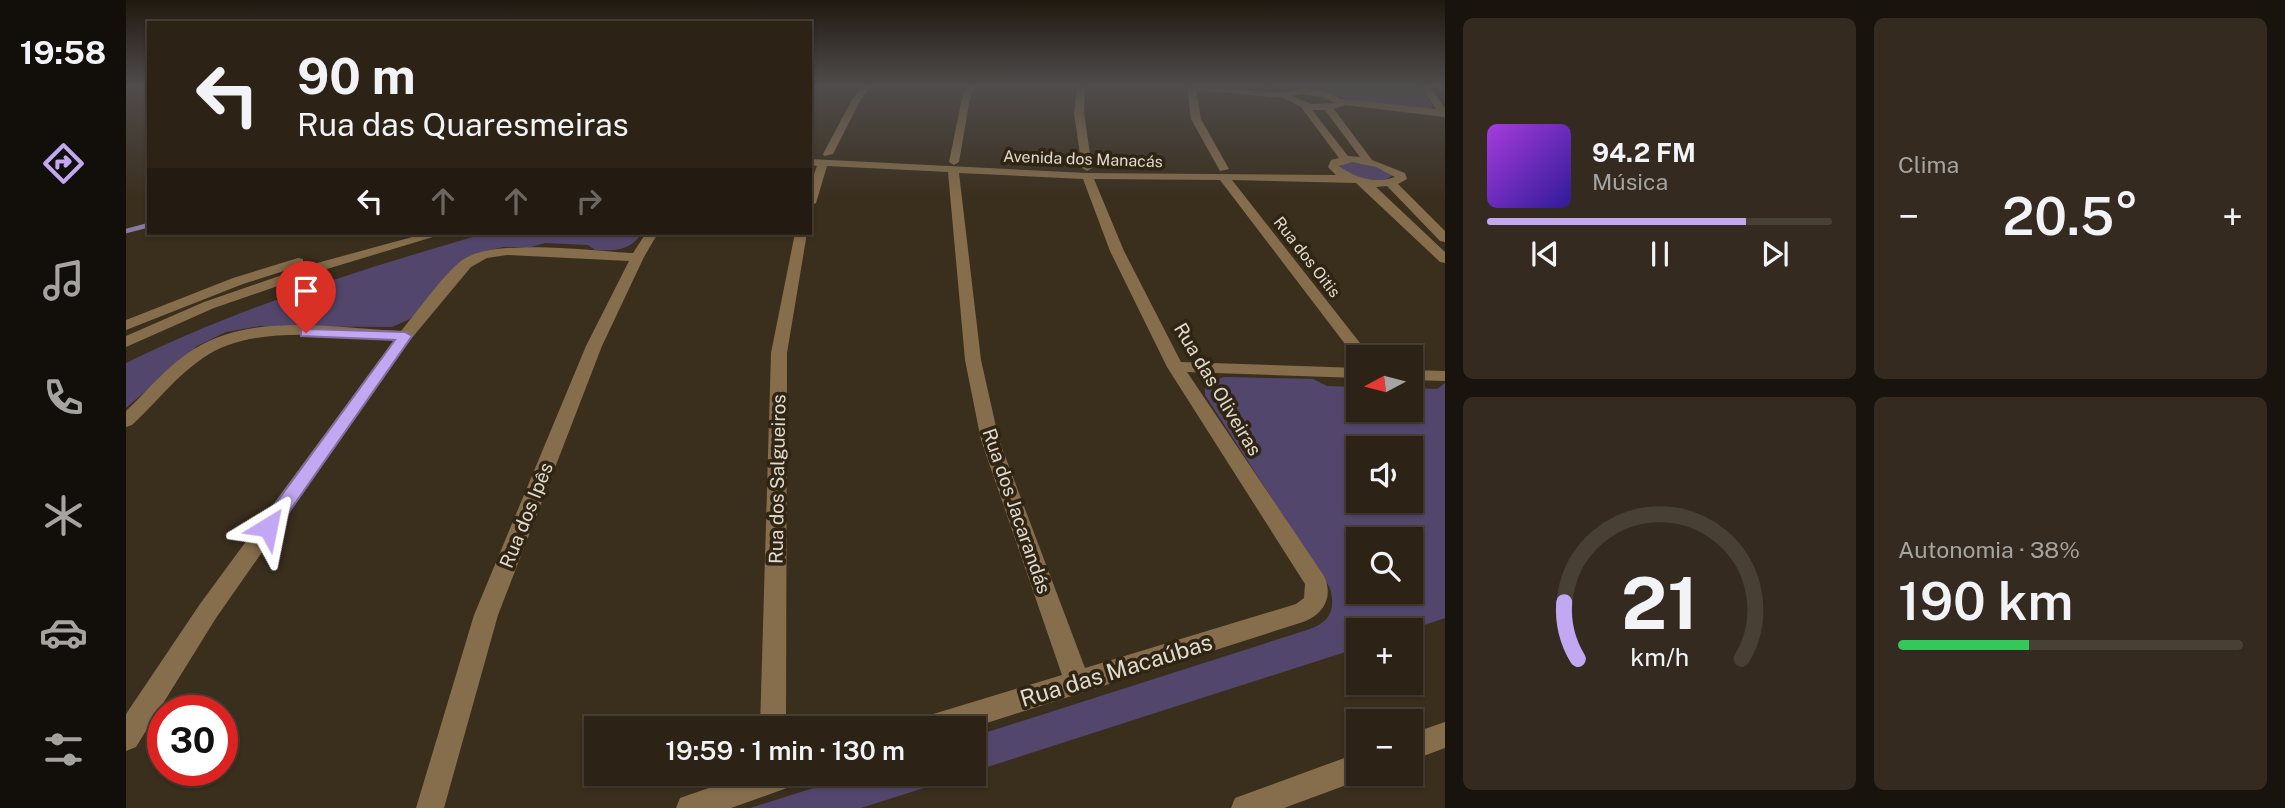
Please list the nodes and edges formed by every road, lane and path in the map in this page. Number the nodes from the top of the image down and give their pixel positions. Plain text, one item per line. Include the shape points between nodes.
1 (841, 125) edge
2 (961, 125) edge
3 (1081, 125) edge
4 (1199, 125) edge
5 (1319, 125) edge
6 (1341, 125) edge
7 (820, 159) edge
8 (1345, 159) junction
9 (1368, 161) junction
10 (953, 166) junction
11 (1333, 167) junction
12 (1087, 172) junction
13 (1224, 174) junction
14 (1355, 178) junction
15 (1390, 183) junction
16 (812, 194) edge
17 (395, 235) edge
18 (433, 235) edge
19 (651, 235) edge
20 (801, 235) edge
21 (1445, 238) edge
22 (637, 257) junction
23 (1445, 259) edge
24 (126, 325) edge
25 (405, 336) junction
26 (126, 342) edge
27 (1354, 345) edge
28 (1175, 368) junction
29 (1346, 373) edge
30 (1423, 375) edge
31 (1445, 376) edge
32 (126, 421) edge
33 (1303, 612) joint
34 (1077, 681) junction
35 (773, 716) edge
36 (968, 716) edge
37 (1445, 735) edge
38 (126, 738) edge
39 (1423, 743) edge
40 (1346, 771) edge
41 (748, 786) edge
42 (430, 808) edge
43 (690, 808) edge
44 (1245, 808) edge

1 - 7 street
2 - 10 street, Rua dos Jacarandás
3 - 12 street, Rua das Oliveiras
4 - 13 street, Rua dos Oitis
5 - 8 street
6 - 9 street
7 - 10 street, Avenida dos Manacás
7 - 16 street
8 - 9 street
8 - 11 street
9 - 15 street via 1401,175
10 - 12 street, Avenida dos Manacás
10 - 34 street, Rua dos Jacarandás via 973,360 990,440
11 - 13 street, Avenida dos Manacás
11 - 14 street
12 - 13 street, Avenida dos Manacás
12 - 28 street, Rua das Oliveiras via 1116,251
13 - 14 street, Avenida dos Manacás
13 - 27 street, Rua dos Oitis
14 - 15 street
14 - 23 street
15 - 21 street
17 - 24 street via 238,281
18 - 26 street via 209,305
19 - 22 street, Rua dos Ipês
20 - 35 street, Rua dos Salgueiros via 779,353
22 - 25 street via 507,251 483,255 467,264
22 - 42 street, Rua dos Ipês via 594,346 486,615
25 - 32 street via 257,331 226,338 199,353
25 - 38 street via 208,611
28 - 29 street
28 - 33 street, Rua das Oliveiras via 1316,583 1315,603
30 - 31 street
33 - 34 street, Rua das Macaúbas
34 - 36 street, Rua das Macaúbas
37 - 39 street
40 - 44 street
41 - 43 street

